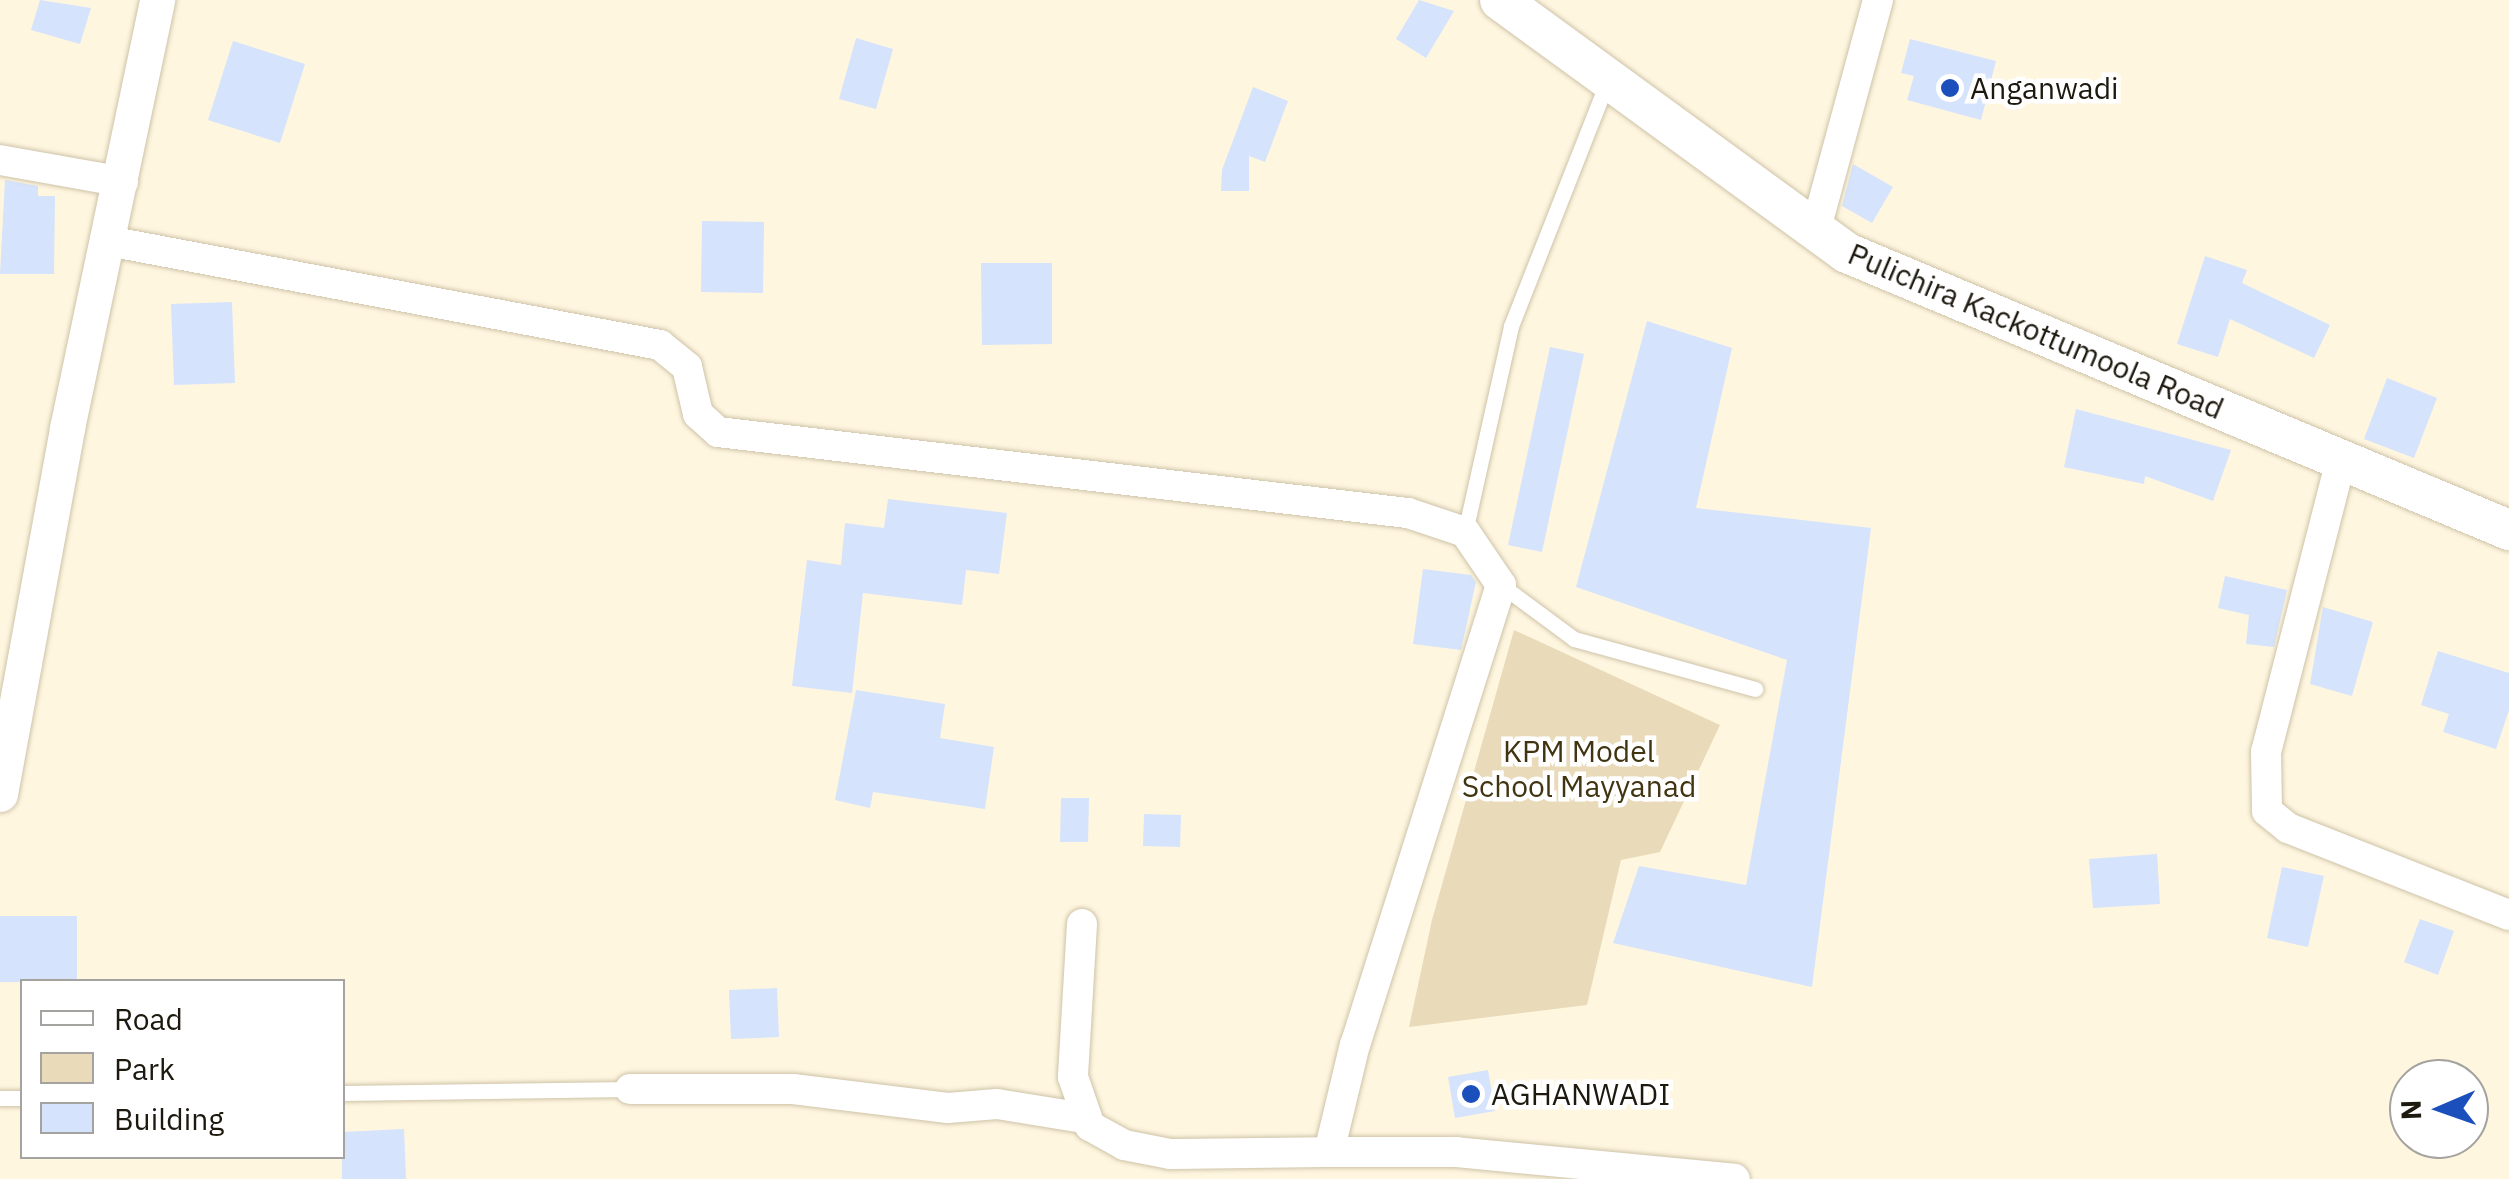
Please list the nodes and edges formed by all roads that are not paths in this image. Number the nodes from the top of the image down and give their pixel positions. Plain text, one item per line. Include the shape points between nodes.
1 (157, 0) edge
2 (1500, 0) edge
3 (1878, 0) edge
4 (1609, 78) junction
5 (0, 160) edge
6 (123, 182) junction
7 (1815, 232) junction
8 (108, 241) junction
9 (2341, 460) junction
10 (2509, 530) edge
11 (1464, 532) junction
12 (1501, 585) junction
13 (1755, 689) dead end
14 (0, 794) edge
15 (2509, 915) edge
16 (1082, 924) dead end
17 (630, 1089) joint
18 (345, 1093) edge
19 (1082, 1118) junction
20 (1329, 1152) junction
21 (1169, 1166) edge
22 (1735, 1179) edge

1 - 6 street
2 - 4 main road, Pulichira Kackottumoola Road
3 - 7 street
4 - 7 main road, Pulichira Kackottumoola Road
4 - 11 lane via 1511,326
5 - 6 street
6 - 8 street
7 - 9 main road, Pulichira Kackottumoola Road via 1847,253
8 - 11 street via 660,346 688,367 698,414 718,432 1408,513
8 - 14 street
9 - 10 main road, Pulichira Kackottumoola Road
9 - 15 street via 2266,752 2267,811 2288,828
11 - 12 street
12 - 13 lane via 1574,638
12 - 20 street via 1356,1044
16 - 19 street via 1073,1077
17 - 18 lane
17 - 19 street via 793,1089 948,1108 997,1104
19 - 21 street
20 - 21 street
20 - 22 street via 1456,1152

